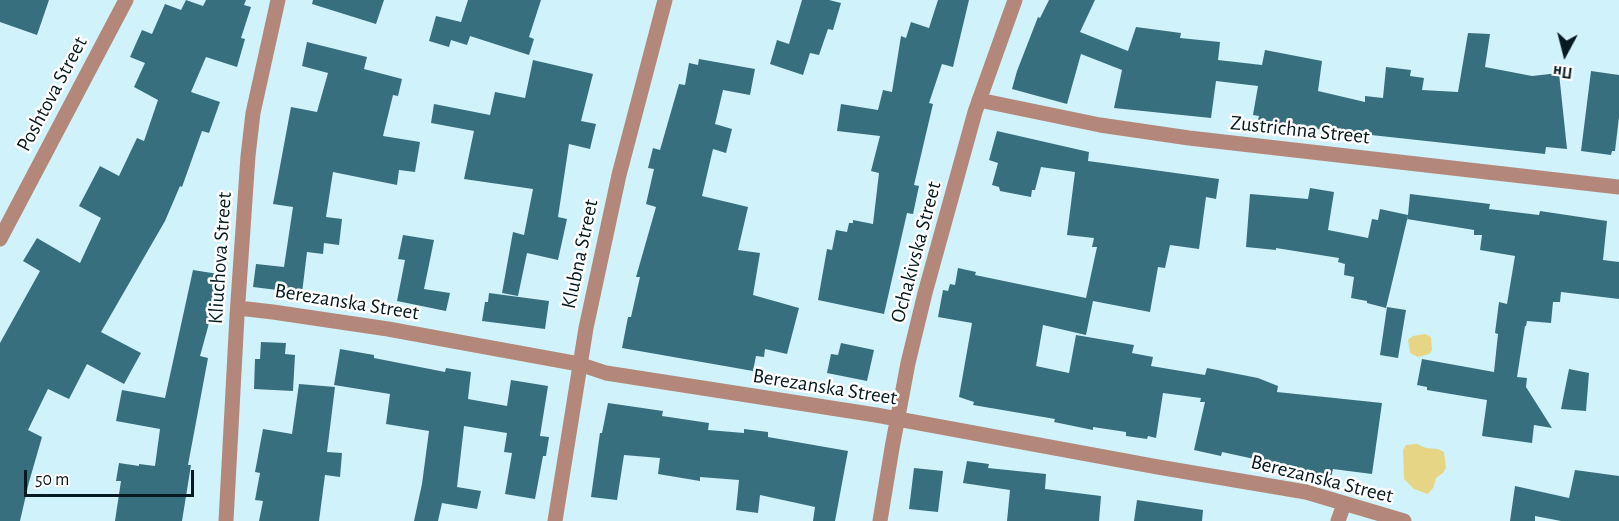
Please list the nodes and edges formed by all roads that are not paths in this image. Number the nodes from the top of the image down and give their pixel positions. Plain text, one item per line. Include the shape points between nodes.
1 (126, 0) edge
2 (278, 0) edge
3 (665, 0) edge
4 (1016, 0) edge
5 (979, 100) junction
6 (1619, 188) edge
7 (0, 239) edge
8 (237, 308) junction
9 (579, 364) junction
10 (898, 419) junction
11 (1344, 504) junction
12 (226, 521) edge
13 (555, 521) edge
14 (880, 521) edge
15 (1338, 521) edge
16 (1404, 521) edge

1 - 7 street, Poshtova Street
2 - 8 street, Kliuchova Street via 248,154
3 - 9 street, Klubna Street via 617,185
4 - 5 street, Ochakivska Street
5 - 6 street, Zustrichna Street via 1100,125 1207,141
5 - 10 street, Ochakivska Street via 925,293
8 - 9 street, Berezanska Street via 388,329
8 - 12 street, Kliuchova Street
9 - 10 street, Berezanska Street via 606,373
9 - 13 street, Klubna Street
10 - 11 street, Berezanska Street via 1306,492
10 - 14 street, Ochakivska Street
11 - 15 street
11 - 16 street, Berezanska Street

